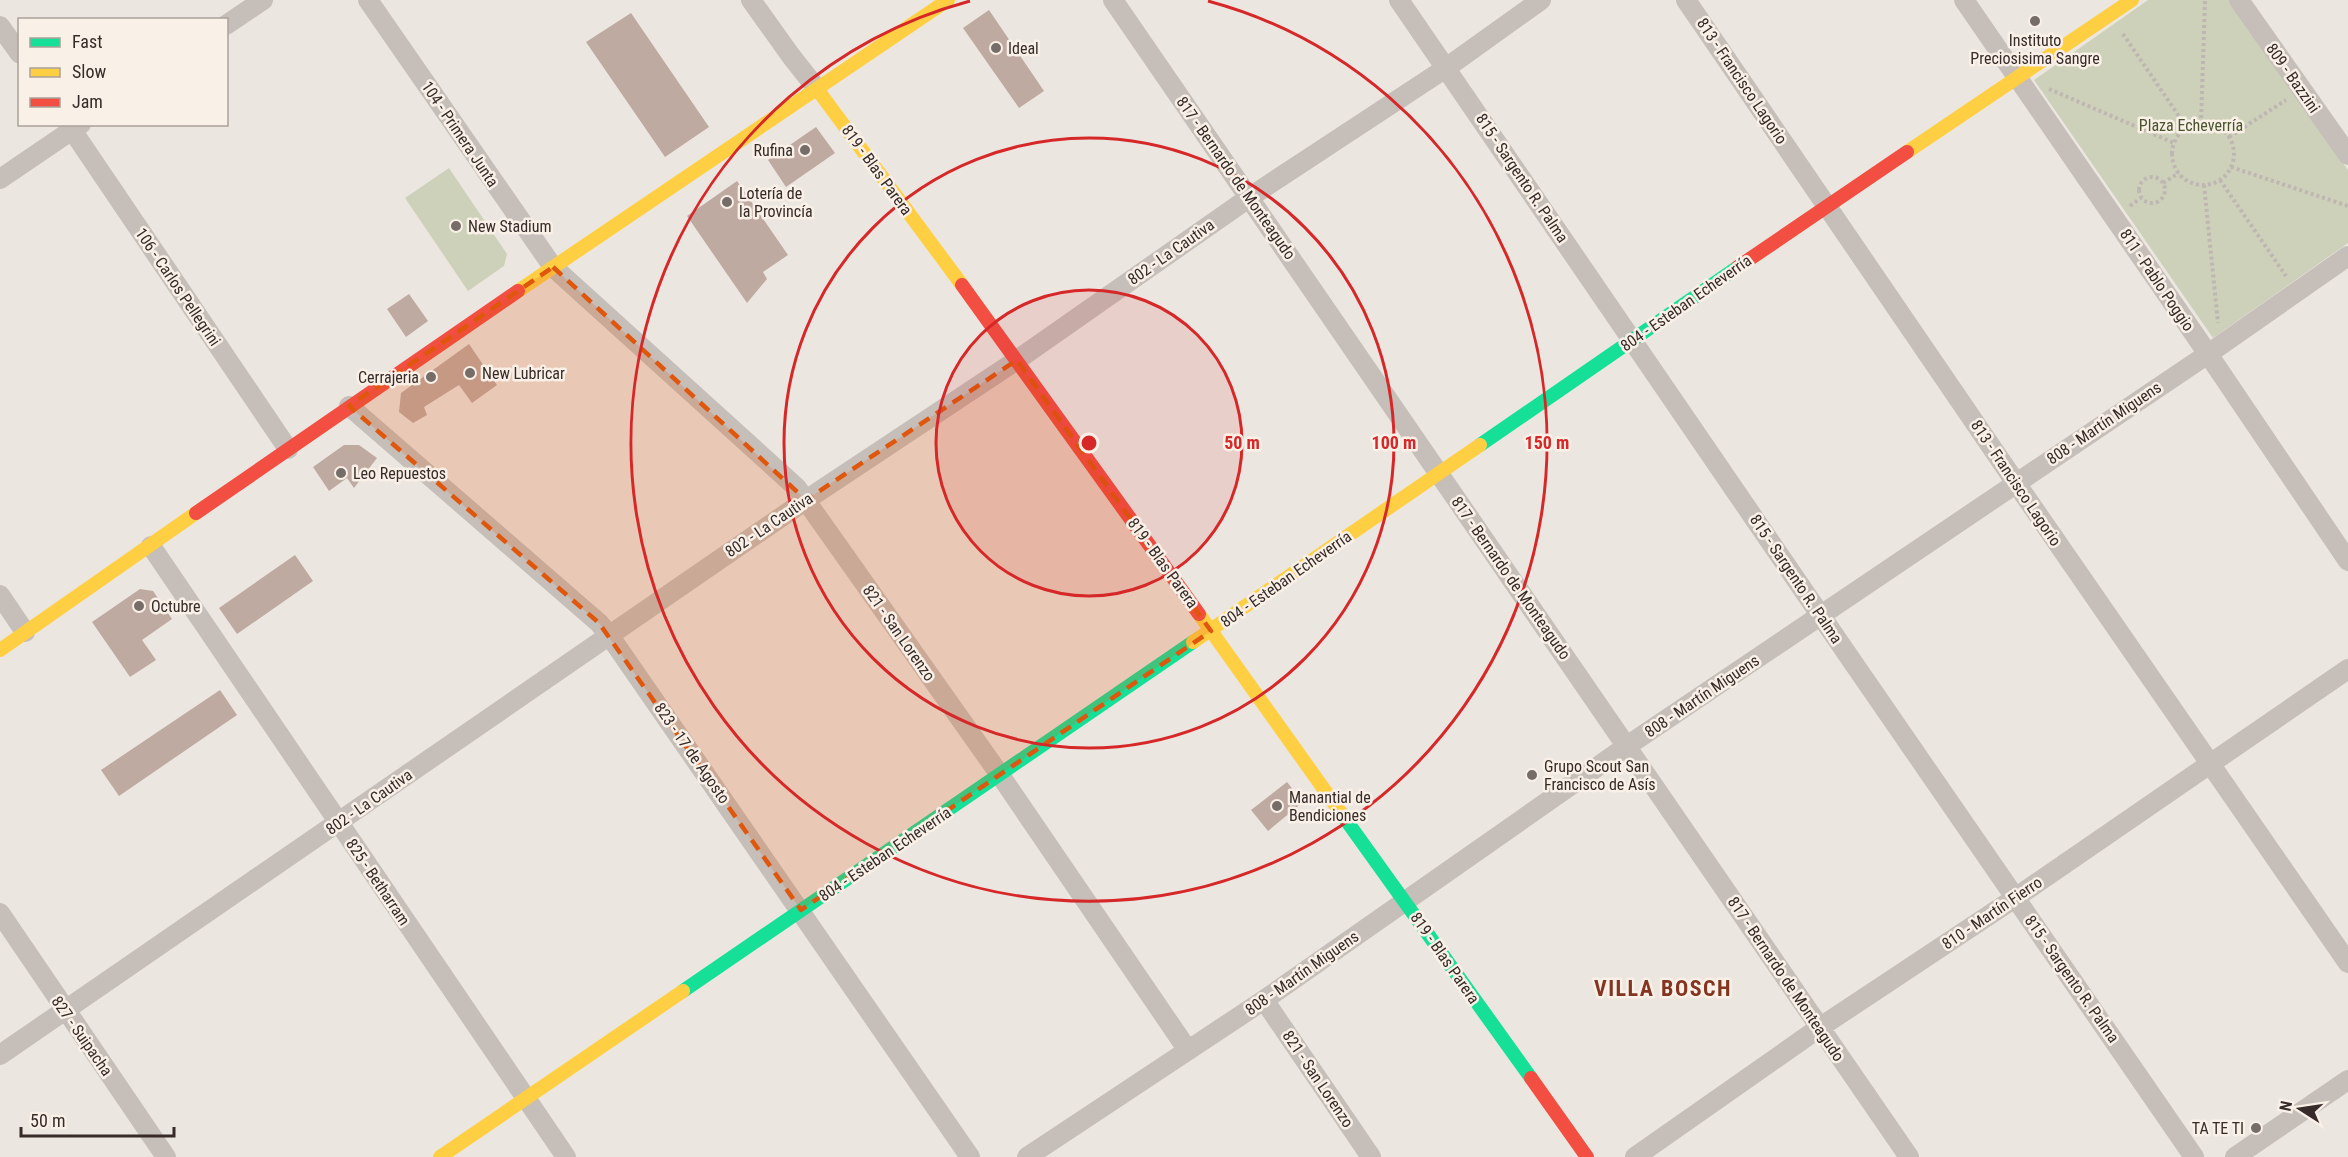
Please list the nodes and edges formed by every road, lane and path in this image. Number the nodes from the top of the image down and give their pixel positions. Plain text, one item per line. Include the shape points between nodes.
1 (263, 0) edge
2 (368, 0) edge
3 (751, 0) edge
4 (948, 0) edge
5 (1113, 0) edge
6 (1399, 0) edge
7 (1541, 0) edge
8 (1686, 0) edge
9 (1964, 0) edge
10 (2132, 0) edge
11 (2205, 0) edge
12 (2240, 0) edge
13 (2110, 14) junction
14 (228, 24) edge
15 (0, 26) edge
16 (18, 51) edge
17 (1446, 68) junction
18 (2025, 71) junction
19 (817, 89) junction
20 (2301, 90) junction
21 (2201, 124) junction
22 (73, 126) edge
23 (2187, 128) junction
24 (2229, 137) junction
25 (2174, 143) junction
26 (2348, 154) edge
27 (2231, 167) junction
28 (2179, 173) junction
29 (0, 179) edge
30 (2220, 180) junction
31 (2163, 183) junction
32 (2204, 185) junction
33 (1250, 196) junction
34 (1827, 206) junction
35 (2348, 206) edge
36 (2348, 256) edge
37 (553, 267) junction
38 (2297, 292) junction
39 (1633, 340) junction
40 (2214, 349) junction
41 (1017, 360) junction
42 (349, 406) junction
43 (288, 449) junction
44 (1439, 474) junction
45 (2016, 483) junction
46 (806, 500) junction
47 (151, 546) junction
48 (2348, 561) edge
49 (0, 594) edge
50 (1821, 616) junction
51 (1211, 631) junction
52 (25, 632) junction
53 (609, 635) junction
54 (0, 650) edge
55 (2348, 669) edge
56 (1627, 746) junction
57 (2210, 763) junction
58 (1000, 776) junction
59 (339, 823) junction
60 (2016, 898) junction
61 (1405, 901) junction
62 (801, 910) junction
63 (0, 913) edge
64 (2348, 963) edge
65 (1264, 1000) junction
66 (65, 1011) junction
67 (1819, 1028) junction
68 (1187, 1049) junction
69 (0, 1055) edge
70 (2348, 1080) edge
71 (524, 1098) junction
72 (166, 1157) edge
73 (440, 1157) edge
74 (566, 1157) edge
75 (970, 1157) edge
76 (1027, 1157) edge
77 (1371, 1157) edge
78 (1587, 1157) edge
79 (1635, 1157) edge
80 (1909, 1157) edge
81 (2194, 1157) edge
82 (2235, 1157) edge

1 - 14 street
2 - 37 street, 104 - Primera Junta
3 - 19 street
4 - 19 street
5 - 33 street, 817 - Bernardo de Monteagudo
6 - 17 street, 815 - Sargento R. Palma
7 - 17 street, 802 - La Cautiva
8 - 34 street, 813 - Francisco Lagorio
9 - 18 street, 811 - Pablo Poggio
10 - 13 street, 804 - Esteban Echeverría
11 - 21 path
12 - 20 street, 809 - Bazzini
13 - 18 street, 804 - Esteban Echeverría
13 - 23 path
15 - 16 street
17 - 33 street, 802 - La Cautiva
17 - 39 street, 815 - Sargento R. Palma
18 - 25 path via 2045,87
18 - 34 street, 804 - Esteban Echeverría
18 - 40 street, 811 - Pablo Poggio
19 - 37 street
19 - 41 street, 819 - Blas Parera
20 - 24 path
20 - 26 street, 809 - Bazzini
21 - 23 path
21 - 24 path via 2216,126
22 - 29 street
22 - 43 street, 106 - Carlos Pellegrini
23 - 25 path
24 - 27 path via 2234,148
25 - 28 path via 2174,164
27 - 30 path
27 - 35 path
28 - 31 path
28 - 32 path
30 - 32 path
30 - 38 path
31 - 31 path via 2154,177 2146,179 2139,189 2141,198 2160,201 2165,193
32 - 40 path
33 - 41 street, 802 - La Cautiva
33 - 44 street, 817 - Bernardo de Monteagudo
34 - 39 street, 804 - Esteban Echeverría
34 - 45 street, 813 - Francisco Lagorio
36 - 38 street, 808 - Martín Miguens
37 - 42 street
37 - 46 street, 821 - San Lorenzo
38 - 40 street, 808 - Martín Miguens
39 - 44 street, 804 - Esteban Echeverría
39 - 50 street, 815 - Sargento R. Palma
40 - 45 street, 808 - Martín Miguens
40 - 48 street, 811 - Pablo Poggio
41 - 46 street, 802 - La Cautiva
41 - 51 street, 819 - Blas Parera
42 - 43 street
42 - 53 street, 823 - 17 de Agosto
43 - 47 street
44 - 51 street, 804 - Esteban Echeverría
44 - 56 street, 817 - Bernardo de Monteagudo
45 - 50 street, 808 - Martín Miguens
45 - 57 street, 813 - Francisco Lagorio
46 - 53 street, 802 - La Cautiva
46 - 58 street, 821 - San Lorenzo
47 - 52 street
47 - 59 street, 825 - Betharram
49 - 52 street
50 - 56 street, 808 - Martín Miguens
50 - 60 street, 815 - Sargento R. Palma
51 - 58 street, 804 - Esteban Echeverría
51 - 61 street, 819 - Blas Parera
52 - 54 street
53 - 59 street, 802 - La Cautiva
53 - 62 street, 823 - 17 de Agosto
55 - 57 street, 810 - Martín Fierro
56 - 61 street, 808 - Martín Miguens
56 - 67 street, 817 - Bernardo de Monteagudo
57 - 60 street, 810 - Martín Fierro
57 - 64 street, 813 - Francisco Lagorio
58 - 62 street, 804 - Esteban Echeverría
58 - 68 street, 821 - San Lorenzo
59 - 66 street, 802 - La Cautiva
59 - 71 street, 825 - Betharram
60 - 67 street, 810 - Martín Fierro
60 - 81 street, 815 - Sargento R. Palma
61 - 65 street, 808 - Martín Miguens
61 - 78 street, 819 - Blas Parera
62 - 71 street, 804 - Esteban Echeverría
62 - 75 street, 823 - 17 de Agosto
63 - 66 street, 827 - Suipacha
65 - 68 street, 808 - Martín Miguens
65 - 77 street, 821 - San Lorenzo
66 - 69 street, 802 - La Cautiva
66 - 72 street, 827 - Suipacha
67 - 79 street, 810 - Martín Fierro
67 - 80 street, 817 - Bernardo de Monteagudo
68 - 76 street, 808 - Martín Miguens
70 - 82 street
71 - 73 street, 804 - Esteban Echeverría
71 - 74 street, 825 - Betharram

